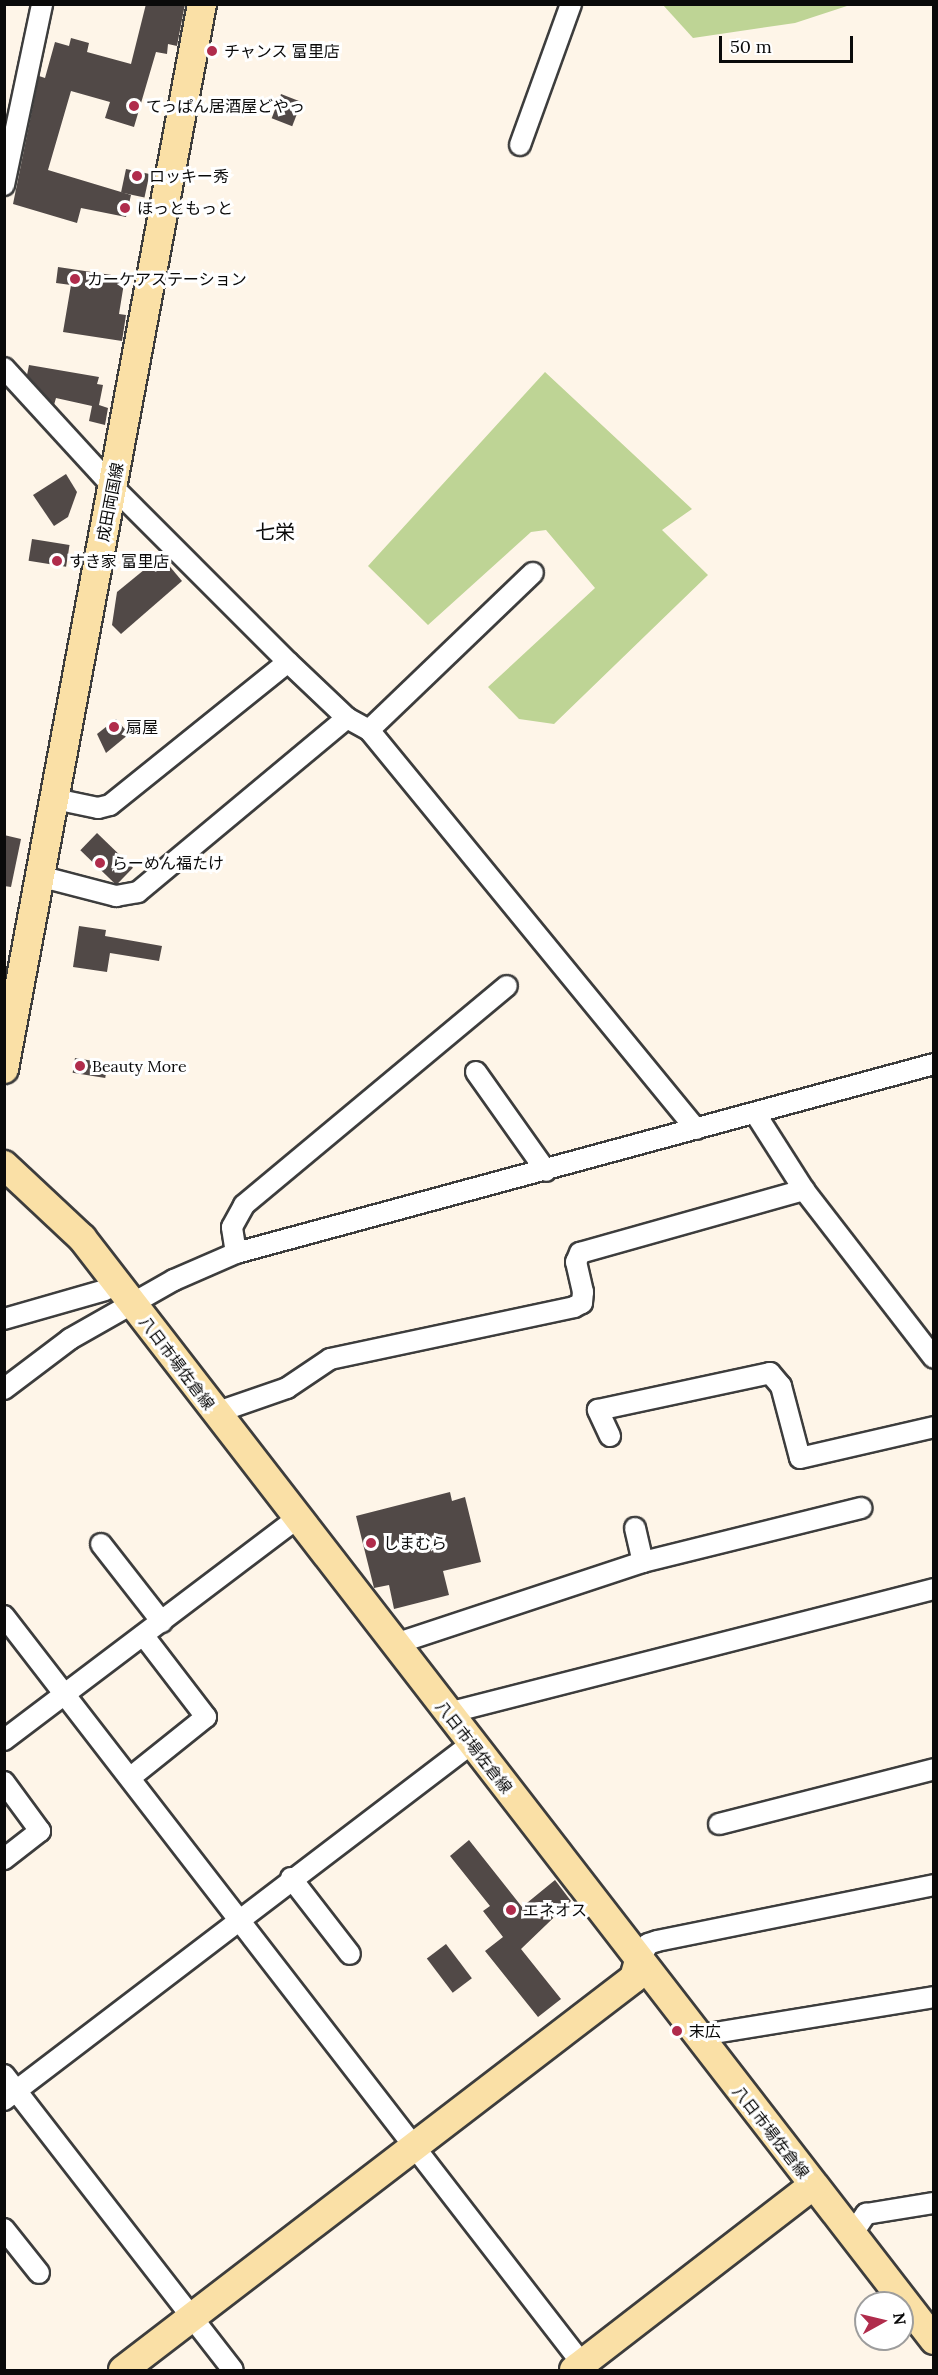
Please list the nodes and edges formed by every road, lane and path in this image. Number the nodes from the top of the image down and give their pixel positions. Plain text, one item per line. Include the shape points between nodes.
1 (42, 4) edge
2 (202, 4) edge
3 (571, 4) edge
4 (520, 145) dead end
5 (4, 185) edge
6 (4, 368) edge
7 (113, 487) junction
8 (533, 573) dead end
9 (288, 662) junction
10 (347, 718) junction
11 (369, 730) junction
12 (55, 799) junction
13 (39, 876) junction
14 (507, 986) dead end
15 (6, 1051) edge
16 (933, 1064) edge
17 (476, 1072) dead end
18 (755, 1113) junction
19 (696, 1129) junction
20 (4, 1165) edge
21 (546, 1171) junction
22 (804, 1190) junction
23 (236, 1253) junction
24 (105, 1290) dead end
25 (134, 1306) junction
26 (4, 1319) edge
27 (933, 1358) edge
28 (4, 1389) edge
29 (215, 1413) junction
30 (933, 1427) edge
31 (610, 1436) dead end
32 (861, 1508) dead end
33 (296, 1519) junction
34 (635, 1528) dead end
35 (100, 1544) dead end
36 (643, 1562) junction
37 (933, 1589) edge
38 (4, 1616) edge
39 (162, 1622) junction
40 (143, 1635) junction
41 (394, 1644) junction
42 (64, 1693) junction
43 (447, 1713) junction
44 (4, 1740) edge
45 (471, 1744) junction
46 (933, 1769) edge
47 (131, 1777) junction
48 (4, 1782) edge
49 (718, 1824) dead end
50 (4, 1859) edge
51 (291, 1878) junction
52 (933, 1885) edge
53 (240, 1916) junction
54 (350, 1954) dead end
55 (639, 1961) junction
56 (933, 1997) edge
57 (696, 2036) junction
58 (4, 2075) edge
59 (11, 2096) edge
60 (415, 2149) junction
61 (813, 2185) junction
62 (933, 2203) edge
63 (4, 2229) edge
64 (851, 2236) junction
65 (39, 2272) dead end
66 (191, 2317) junction
67 (933, 2340) edge
68 (581, 2368) edge
69 (123, 2370) edge
70 (233, 2370) edge

1 - 5 street
2 - 7 main road, 成田両国線
3 - 4 street
6 - 7 street
7 - 9 street
7 - 12 main road, 成田両国線
8 - 11 street
9 - 10 street
9 - 12 street via 110,805 98,808
10 - 11 street
10 - 13 street via 138,892 116,896
11 - 19 street
12 - 13 main road, 成田両国線
13 - 15 main road, 成田両国線
14 - 23 street via 244,1205 232,1227
16 - 18 street
17 - 21 street
18 - 19 street
18 - 22 street
19 - 21 street
20 - 25 main road, 八日市場佐倉線 via 53,1206
21 - 23 street
22 - 27 street
22 - 29 street via 580,1253 576,1262 582,1303 574,1307 330,1359 287,1388
23 - 25 street via 155,1289
24 - 26 street
25 - 28 street via 70,1339
25 - 29 main road, 八日市場佐倉線
29 - 33 main road, 八日市場佐倉線
30 - 31 street via 800,1458 781,1386 770,1373 598,1410
32 - 36 street
33 - 39 street
33 - 41 main road, 八日市場佐倉線
34 - 36 street
35 - 39 street
36 - 41 street
37 - 43 street
38 - 42 street
39 - 40 street
40 - 42 street
40 - 47 street via 206,1717
41 - 43 main road, 八日市場佐倉線
42 - 44 street
42 - 47 street
43 - 45 main road, 八日市場佐倉線
45 - 51 street
45 - 55 main road, 八日市場佐倉線
46 - 49 street
47 - 53 street
48 - 50 street via 40,1831
51 - 53 street
51 - 54 street
52 - 55 street via 657,1941 648,1944
53 - 59 street
53 - 60 street
55 - 57 main road, 八日市場佐倉線
55 - 60 main road via 634,1978
56 - 57 street
57 - 61 main road, 八日市場佐倉線
58 - 59 street
59 - 66 street
60 - 66 main road
60 - 68 street
61 - 64 main road, 八日市場佐倉線
61 - 68 main road
62 - 64 street via 866,2214
63 - 65 street
64 - 67 main road, 八日市場佐倉線
66 - 69 main road
66 - 70 street

